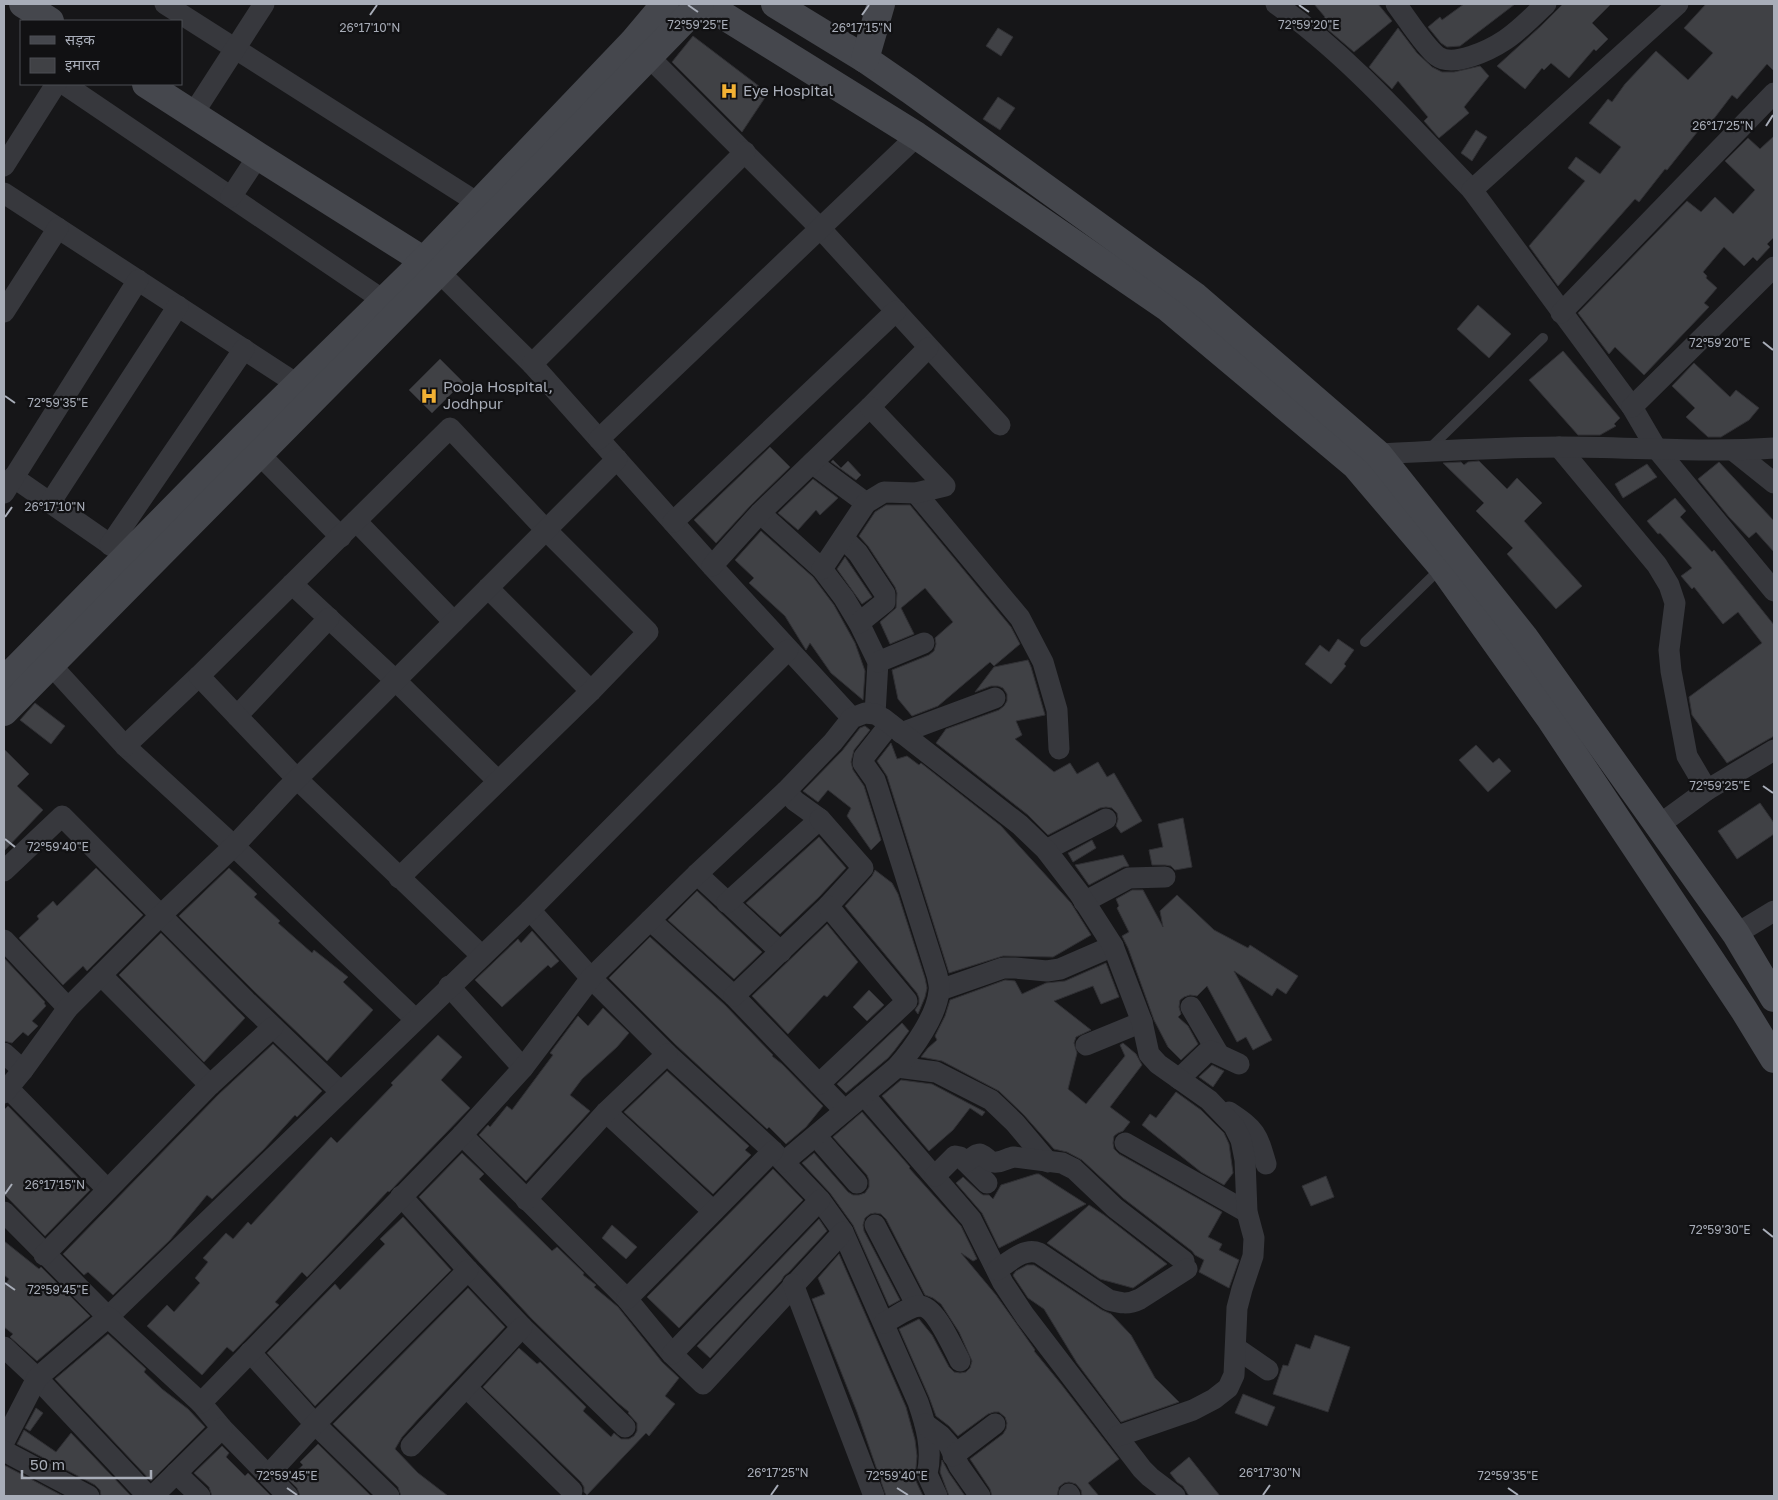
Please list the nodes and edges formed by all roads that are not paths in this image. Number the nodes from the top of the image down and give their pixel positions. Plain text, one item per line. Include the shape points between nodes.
1 (23, 4) edge
2 (165, 4) edge
3 (264, 4) edge
4 (665, 4) edge
5 (700, 4) edge
6 (705, 4) edge
7 (775, 4) edge
8 (1276, 4) edge
9 (1396, 4) edge
10 (1546, 4) edge
11 (1678, 4) edge
12 (882, 5) edge
13 (48, 20) edge
14 (235, 49) junction
15 (649, 57) junction
16 (865, 59) junction
17 (55, 85) edge
18 (65, 85) edge
19 (148, 85) edge
20 (1774, 93) edge
21 (193, 114) junction
22 (917, 136) junction
23 (745, 152) junction
24 (258, 156) junction
25 (4, 166) edge
26 (1472, 190) junction
27 (4, 193) edge
28 (231, 197) junction
29 (478, 203) junction
30 (58, 228) junction
31 (820, 228) junction
32 (431, 266) junction
33 (1774, 267) edge
34 (138, 280) junction
35 (383, 300) junction
36 (178, 306) junction
37 (4, 312) edge
38 (896, 312) junction
39 (1561, 313) junction
40 (1544, 338) dead end
41 (928, 348) junction
42 (244, 349) junction
43 (532, 364) junction
44 (297, 384) junction
45 (870, 407) junction
46 (1632, 407) junction
47 (1000, 425) dead end
48 (599, 439) junction
49 (1558, 447) junction
50 (1656, 448) junction
51 (1774, 448) edge
52 (1734, 451) junction
53 (1426, 452) junction
54 (259, 454) junction
55 (1378, 454) junction
56 (617, 459) junction
57 (812, 463) junction
58 (1774, 483) edge
59 (9, 485) edge
60 (916, 493) junction
61 (50, 503) junction
62 (866, 503) junction
63 (760, 513) junction
64 (356, 521) junction
65 (673, 522) junction
66 (546, 530) junction
67 (341, 536) junction
68 (843, 538) junction
69 (119, 550) junction
70 (712, 566) junction
71 (1442, 567) junction
72 (822, 569) junction
73 (292, 584) junction
74 (488, 588) junction
75 (1774, 592) edge
76 (329, 618) junction
77 (454, 622) junction
78 (859, 623) junction
79 (924, 642) dead end
80 (1365, 642) dead end
81 (788, 650) junction
82 (44, 657) junction
83 (878, 662) junction
84 (199, 676) junction
85 (395, 680) junction
86 (4, 681) edge
87 (590, 691) junction
88 (995, 698) dead end
89 (4, 712) edge
90 (237, 716) junction
91 (852, 718) junction
92 (889, 724) junction
93 (125, 746) junction
94 (1059, 749) dead end
95 (1774, 750) edge
96 (297, 779) junction
97 (498, 781) junction
98 (1707, 790) junction
99 (786, 792) junction
100 (820, 819) junction
101 (1106, 819) dead end
102 (1659, 825) junction
103 (234, 846) junction
104 (1046, 850) junction
105 (4, 871) edge
106 (697, 874) junction
107 (1165, 877) dead end
108 (399, 878) junction
109 (1084, 902) junction
110 (727, 903) junction
111 (828, 906) junction
112 (530, 910) junction
113 (1774, 911) edge
114 (160, 916) junction
115 (650, 920) junction
116 (1736, 934) junction
117 (4, 940) edge
118 (1113, 946) junction
119 (781, 952) junction
120 (481, 956) junction
121 (101, 975) junction
122 (591, 978) junction
123 (449, 986) junction
124 (940, 990) junction
125 (734, 996) junction
126 (1774, 998) edge
127 (1191, 1007) dead end
128 (68, 1008) junction
129 (415, 1019) junction
130 (1142, 1022) junction
131 (273, 1027) junction
132 (1086, 1045) dead end
133 (4, 1053) edge
134 (1218, 1053) junction
135 (667, 1054) junction
136 (1774, 1060) edge
137 (1238, 1064) dead end
138 (897, 1067) junction
139 (523, 1068) junction
140 (23, 1070) junction
141 (1179, 1079) junction
142 (819, 1084) junction
143 (210, 1085) junction
144 (6, 1091) edge
145 (341, 1092) junction
146 (864, 1095) junction
147 (1209, 1100) junction
148 (844, 1110) junction
149 (606, 1112) junction
150 (462, 1135) junction
151 (816, 1136) junction
152 (1125, 1143) dead end
153 (779, 1156) junction
154 (966, 1162) junction
155 (1048, 1162) junction
156 (1266, 1164) dead end
157 (934, 1176) junction
158 (857, 1183) dead end
159 (987, 1183) dead end
160 (107, 1189) junction
161 (400, 1196) junction
162 (526, 1200) junction
163 (820, 1200) junction
164 (4, 1212) edge
165 (713, 1212) junction
166 (1247, 1212) junction
167 (876, 1225) dead end
168 (843, 1232) junction
169 (44, 1255) junction
170 (468, 1270) junction
171 (996, 1270) junction
172 (793, 1284) junction
173 (627, 1300) junction
174 (917, 1306) junction
175 (108, 1317) junction
176 (884, 1323) junction
177 (522, 1327) junction
178 (4, 1347) edge
179 (1236, 1348) junction
180 (250, 1352) junction
181 (672, 1354) junction
182 (960, 1361) dead end
183 (1268, 1370) dead end
184 (37, 1378) junction
185 (467, 1388) junction
186 (201, 1403) junction
187 (315, 1424) junction
188 (925, 1424) junction
189 (995, 1424) dead end
190 (625, 1427) dead end
191 (222, 1428) junction
192 (1118, 1436) junction
193 (4, 1442) edge
194 (411, 1446) dead end
195 (4, 1451) edge
196 (953, 1456) junction
197 (176, 1473) junction
198 (268, 1475) junction
199 (572, 1491) dead end
200 (89, 1496) edge
201 (148, 1496) edge
202 (153, 1496) edge
203 (200, 1496) edge
204 (288, 1496) edge
205 (389, 1496) edge
206 (874, 1496) edge
207 (937, 1496) edge
208 (980, 1496) edge
209 (1176, 1496) edge

1 - 13 main road
2 - 14 street
3 - 14 street
4 - 29 main road via 633,42
5 - 15 main road
6 - 22 main road
7 - 16 main road
8 - 26 street via 1360,74
9 - 10 street via 1430,49 1438,57 1450,61 1463,60 1504,40
11 - 26 street
12 - 16 main road
14 - 21 street
14 - 29 street
15 - 23 street
15 - 32 main road
16 - 55 main road via 1195,296
17 - 25 street
18 - 28 street
19 - 21 main road
20 - 39 street
21 - 24 main road
22 - 31 street
22 - 71 main road via 1176,315 1355,465
23 - 31 street
23 - 43 street
24 - 28 street
24 - 32 main road
26 - 39 street
27 - 30 street
28 - 35 street
29 - 32 main road
30 - 34 street
30 - 37 street
31 - 38 street
31 - 48 street
32 - 35 main road via 410,274
32 - 43 street
32 - 54 main road
33 - 46 street
34 - 36 street
34 - 59 street
35 - 44 main road
36 - 42 street
36 - 61 street
38 - 41 street
38 - 65 street
39 - 46 street
40 - 53 lane
41 - 45 street
41 - 47 street
42 - 44 street
42 - 69 street
43 - 48 street
44 - 69 main road via 243,438
45 - 57 street
45 - 60 street via 945,486
46 - 50 street
48 - 56 street
49 - 50 street
49 - 53 street
49 - 98 street via 1657,565 1669,585 1675,603 1669,650 1671,671 1688,756
50 - 52 street
50 - 75 street
51 - 52 street
52 - 58 street
53 - 55 street
54 - 67 street
54 - 82 main road
55 - 102 main road via 1524,638
56 - 65 street
56 - 66 street
57 - 62 street
57 - 63 street
59 - 61 street
60 - 62 street via 884,492
60 - 94 street via 1020,618 1043,662 1057,710
61 - 69 street
62 - 68 street
63 - 70 street
63 - 72 street
64 - 66 street via 450,428
64 - 67 street
64 - 77 street
65 - 70 street
66 - 74 street
66 - 87 street via 648,632
67 - 73 street
68 - 72 street
68 - 78 street via 858,553 885,594 885,602
69 - 82 main road
70 - 81 street
71 - 80 lane
71 - 136 main road via 1551,720
72 - 78 street
73 - 76 street
73 - 84 street
74 - 77 street
74 - 87 street
76 - 85 street
76 - 90 street
77 - 85 street
78 - 83 street
79 - 83 street
81 - 91 street
81 - 112 street
82 - 86 main road
82 - 89 main road
82 - 93 street
83 - 92 street
84 - 90 street
84 - 93 street
85 - 96 street
85 - 97 street
87 - 97 street
88 - 92 street
90 - 96 street
91 - 92 street via 865,713
91 - 99 street
92 - 104 street via 1020,825
92 - 124 street via 863,763 875,780
93 - 103 street
95 - 98 street
96 - 103 street
96 - 108 street
97 - 108 street
98 - 102 street
99 - 100 street
99 - 106 street
100 - 110 street
100 - 111 street via 863,868
101 - 104 street
102 - 116 main road
103 - 114 street
103 - 129 street
104 - 109 street
105 - 114 street via 62,816
106 - 110 street
106 - 115 street
107 - 109 street via 1129,878
108 - 120 street
109 - 118 street
110 - 119 street
111 - 119 street
111 - 142 street via 906,1001
112 - 120 street
112 - 122 street
113 - 116 street
114 - 121 street
114 - 131 street
115 - 122 street
115 - 125 street
116 - 126 main road
117 - 128 street
118 - 124 street via 1060,969 1003,968
118 - 130 street
119 - 125 street
120 - 123 street
121 - 128 street
121 - 143 street
122 - 135 street
122 - 139 street
123 - 129 street
123 - 139 street
124 - 138 street via 934,1012
125 - 142 street
127 - 134 street
128 - 140 street
129 - 145 street
130 - 132 street
130 - 141 street via 1149,1054
131 - 143 street
131 - 145 street
133 - 140 street
134 - 137 street
134 - 141 street via 1206,1053
135 - 149 street
135 - 153 street
138 - 146 street
138 - 155 street via 936,1072 991,1100 1016,1123
139 - 150 street
140 - 144 street
141 - 147 street
142 - 148 street
143 - 160 street
144 - 160 street
145 - 175 street
146 - 148 street
146 - 157 street
147 - 156 street via 1254,1130
147 - 166 street via 1234,1126 1241,1140 1246,1160
148 - 151 street
149 - 162 street
149 - 165 street
150 - 161 street
150 - 162 street
151 - 153 street
151 - 158 street
152 - 166 street
153 - 163 street
153 - 165 street
154 - 155 street via 980,1154 993,1163 1014,1157
154 - 157 street via 955,1156
154 - 159 street
155 - 171 street via 1062,1163 1074,1169 1115,1208 1186,1265 1140,1299 1121,1304 1109,1300 1033,1250
157 - 171 street via 970,1219
160 - 169 street
161 - 170 street
161 - 180 street
162 - 173 street
163 - 168 street
163 - 181 street
164 - 169 street
165 - 173 street
166 - 179 street via 1254,1247 1237,1308
167 - 174 street
168 - 172 street
168 - 176 street
169 - 175 street
170 - 177 street
170 - 187 street
171 - 192 street via 1025,1316
172 - 181 street via 703,1384
172 - 206 street
173 - 181 street
174 - 176 street
174 - 182 street via 931,1310
175 - 184 street
175 - 186 street
176 - 188 street
177 - 185 street
177 - 190 street
178 - 184 street
179 - 183 street
179 - 192 street via 1234,1375 1228,1388 1214,1399 1186,1414
180 - 186 street
180 - 187 street
184 - 193 street
184 - 201 street
185 - 194 street
185 - 199 street
186 - 191 street
187 - 198 street
187 - 205 street
188 - 196 street via 949,1445
188 - 207 street via 930,1461 926,1474
189 - 196 street
191 - 197 street
191 - 198 street
192 - 209 street via 1150,1477
195 - 200 street
196 - 208 street
197 - 202 street
197 - 203 street
198 - 204 street

